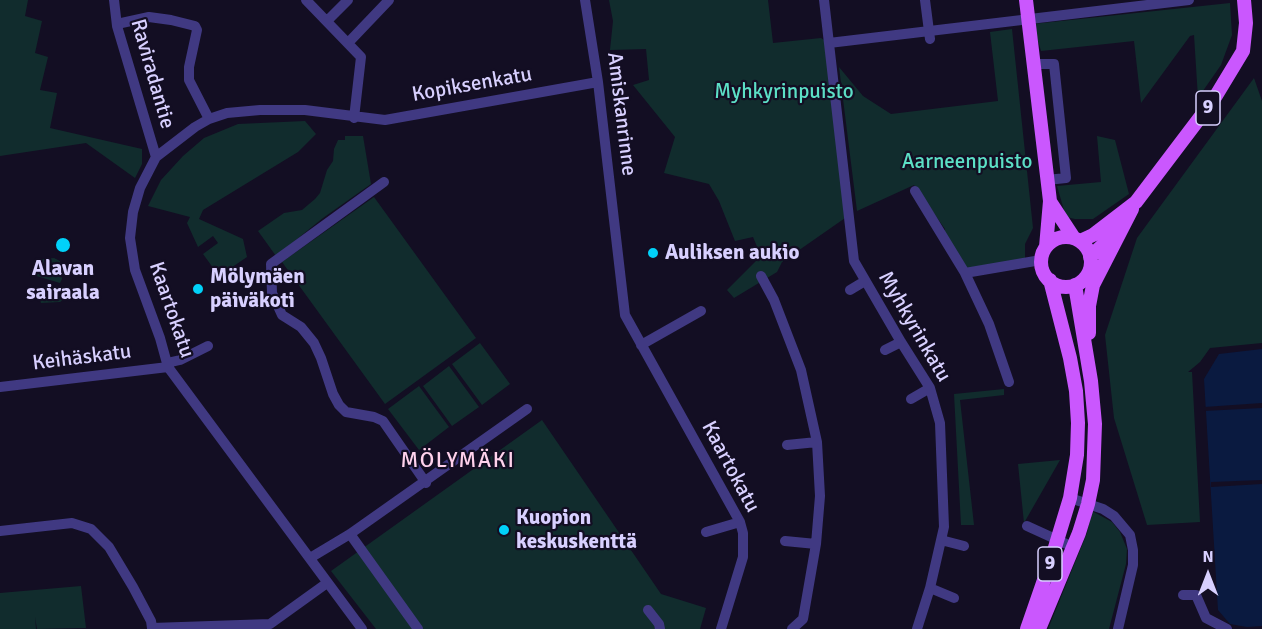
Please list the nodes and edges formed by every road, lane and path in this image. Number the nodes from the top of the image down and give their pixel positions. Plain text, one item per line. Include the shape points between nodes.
1 (114, 0) edge
2 (306, 0) edge
3 (348, 0) edge
4 (388, 0) edge
5 (585, 0) edge
6 (824, 0) edge
7 (925, 0) edge
8 (1026, 0) edge
9 (1190, 0) edge
10 (1244, 0) edge
11 (327, 21) junction
12 (1029, 21) junction
13 (117, 24) junction
14 (929, 35) junction
15 (348, 43) junction
16 (829, 43) junction
17 (1034, 64) junction
18 (598, 82) junction
19 (354, 118) junction
20 (209, 119) junction
21 (156, 157) junction
22 (1047, 180) junction
23 (384, 182) dead end
24 (915, 191) dead end
25 (1050, 201) junction
26 (1136, 202) junction
27 (1122, 228) junction
28 (1077, 240) junction
29 (1044, 254) junction
30 (1090, 257) junction
31 (965, 273) junction
32 (761, 276) dead end
33 (1050, 280) junction
34 (865, 281) junction
35 (1075, 285) junction
36 (850, 290) dead end
37 (701, 311) dead end
38 (634, 333) joint
39 (901, 342) junction
40 (641, 345) junction
41 (208, 346) dead end
42 (885, 350) dead end
43 (167, 365) junction
44 (1089, 368) junction
45 (1009, 382) dead end
46 (0, 387) edge
47 (930, 388) junction
48 (911, 399) dead end
49 (527, 409) dead end
50 (817, 442) junction
51 (787, 445) dead end
52 (426, 483) junction
53 (1070, 498) junction
54 (1088, 504) junction
55 (740, 525) junction
56 (1027, 526) dead end
57 (0, 531) edge
58 (350, 534) junction
59 (707, 534) dead end
60 (941, 540) junction
61 (1058, 540) junction
62 (785, 541) dead end
63 (816, 544) junction
64 (964, 546) dead end
65 (1073, 547) junction
66 (310, 558) junction
67 (327, 583) junction
68 (930, 588) junction
69 (1183, 595) dead end
70 (954, 598) dead end
71 (648, 610) dead end
72 (271, 626) edge
73 (152, 629) edge
74 (362, 629) edge
75 (418, 629) edge
76 (660, 629) edge
77 (721, 629) edge
78 (792, 629) edge
79 (917, 629) edge
80 (1027, 629) edge
81 (1039, 629) edge
82 (1118, 629) edge
83 (1227, 629) edge

1 - 13 street, Raviradantie
2 - 11 street
3 - 11 street
4 - 15 street
5 - 18 street, Amiskanrinne
6 - 16 street, Myhkyrinkatu
7 - 14 street
8 - 12 main road
9 - 12 street
10 - 26 main road, 9 via 1245,39 1238,63
11 - 15 street
12 - 14 street
12 - 17 main road
13 - 20 street via 149,17 195,26 189,80
13 - 21 street, Raviradantie
14 - 16 street
15 - 19 street via 361,57
16 - 34 street, Myhkyrinkatu via 854,261
17 - 22 main road
17 - 22 street via 1054,64 1066,178
18 - 19 street, Kopiksenkatu via 385,120
18 - 38 street, Amiskanrinne via 625,315
19 - 20 street, Kaartokatu via 279,109 226,113
20 - 21 street, Kaartokatu
21 - 43 street, Kaartokatu via 140,188 130,238 135,270
22 - 25 main road
23 - 52 street via 271,264 272,293 282,315 301,327 314,343 339,405 346,412 383,421
24 - 31 street
25 - 28 main road
25 - 29 main road
26 - 27 main road, 9
26 - 28 main road, 9 via 1094,235
27 - 30 main road, 9
27 - 44 main road, 9 via 1091,294
28 - 29 main road, 9 via 1061,238
28 - 30 main road
29 - 31 street
29 - 33 main road, 9 via 1043,270
30 - 35 main road, 9 via 1088,273
31 - 45 street via 989,324
32 - 50 street via 801,370
33 - 35 main road via 1059,286
33 - 53 main road, 9 via 1076,391 1077,455
34 - 36 street
34 - 39 street, Myhkyrinkatu
35 - 44 main road, 9
37 - 40 street
38 - 40 street, Kaartokatu
39 - 42 street
39 - 47 street, Myhkyrinkatu
40 - 55 street, Kaartokatu
41 - 43 street, Keihäskatu
43 - 46 street, Keihäskatu
43 - 66 street, Kaartokatu
44 - 54 main road, 9 via 1095,455
47 - 48 street
47 - 60 street, Myhkyrinkatu via 940,423 944,527
49 - 52 street
50 - 51 street
50 - 63 street via 820,496
52 - 58 street
53 - 54 street
53 - 61 main road, 9
54 - 65 main road, 9
54 - 82 street via 1118,520 1130,535 1133,565
55 - 59 street
55 - 77 street, Kaartokatu via 743,557
56 - 61 street
57 - 73 street via 72,523 91,529 109,546 152,621
58 - 66 street
58 - 75 street
60 - 64 street
60 - 68 street, Myhkyrinkatu
61 - 65 street
61 - 80 main road, 9
62 - 63 street
63 - 78 street via 803,619
65 - 81 main road, 9
66 - 67 street, Kaartokatu
67 - 72 street
67 - 74 street, Kaartokatu
68 - 70 street
68 - 79 street, Myhkyrinkatu
69 - 83 street via 1196,595 1206,618
71 - 76 street
72 - 73 street

